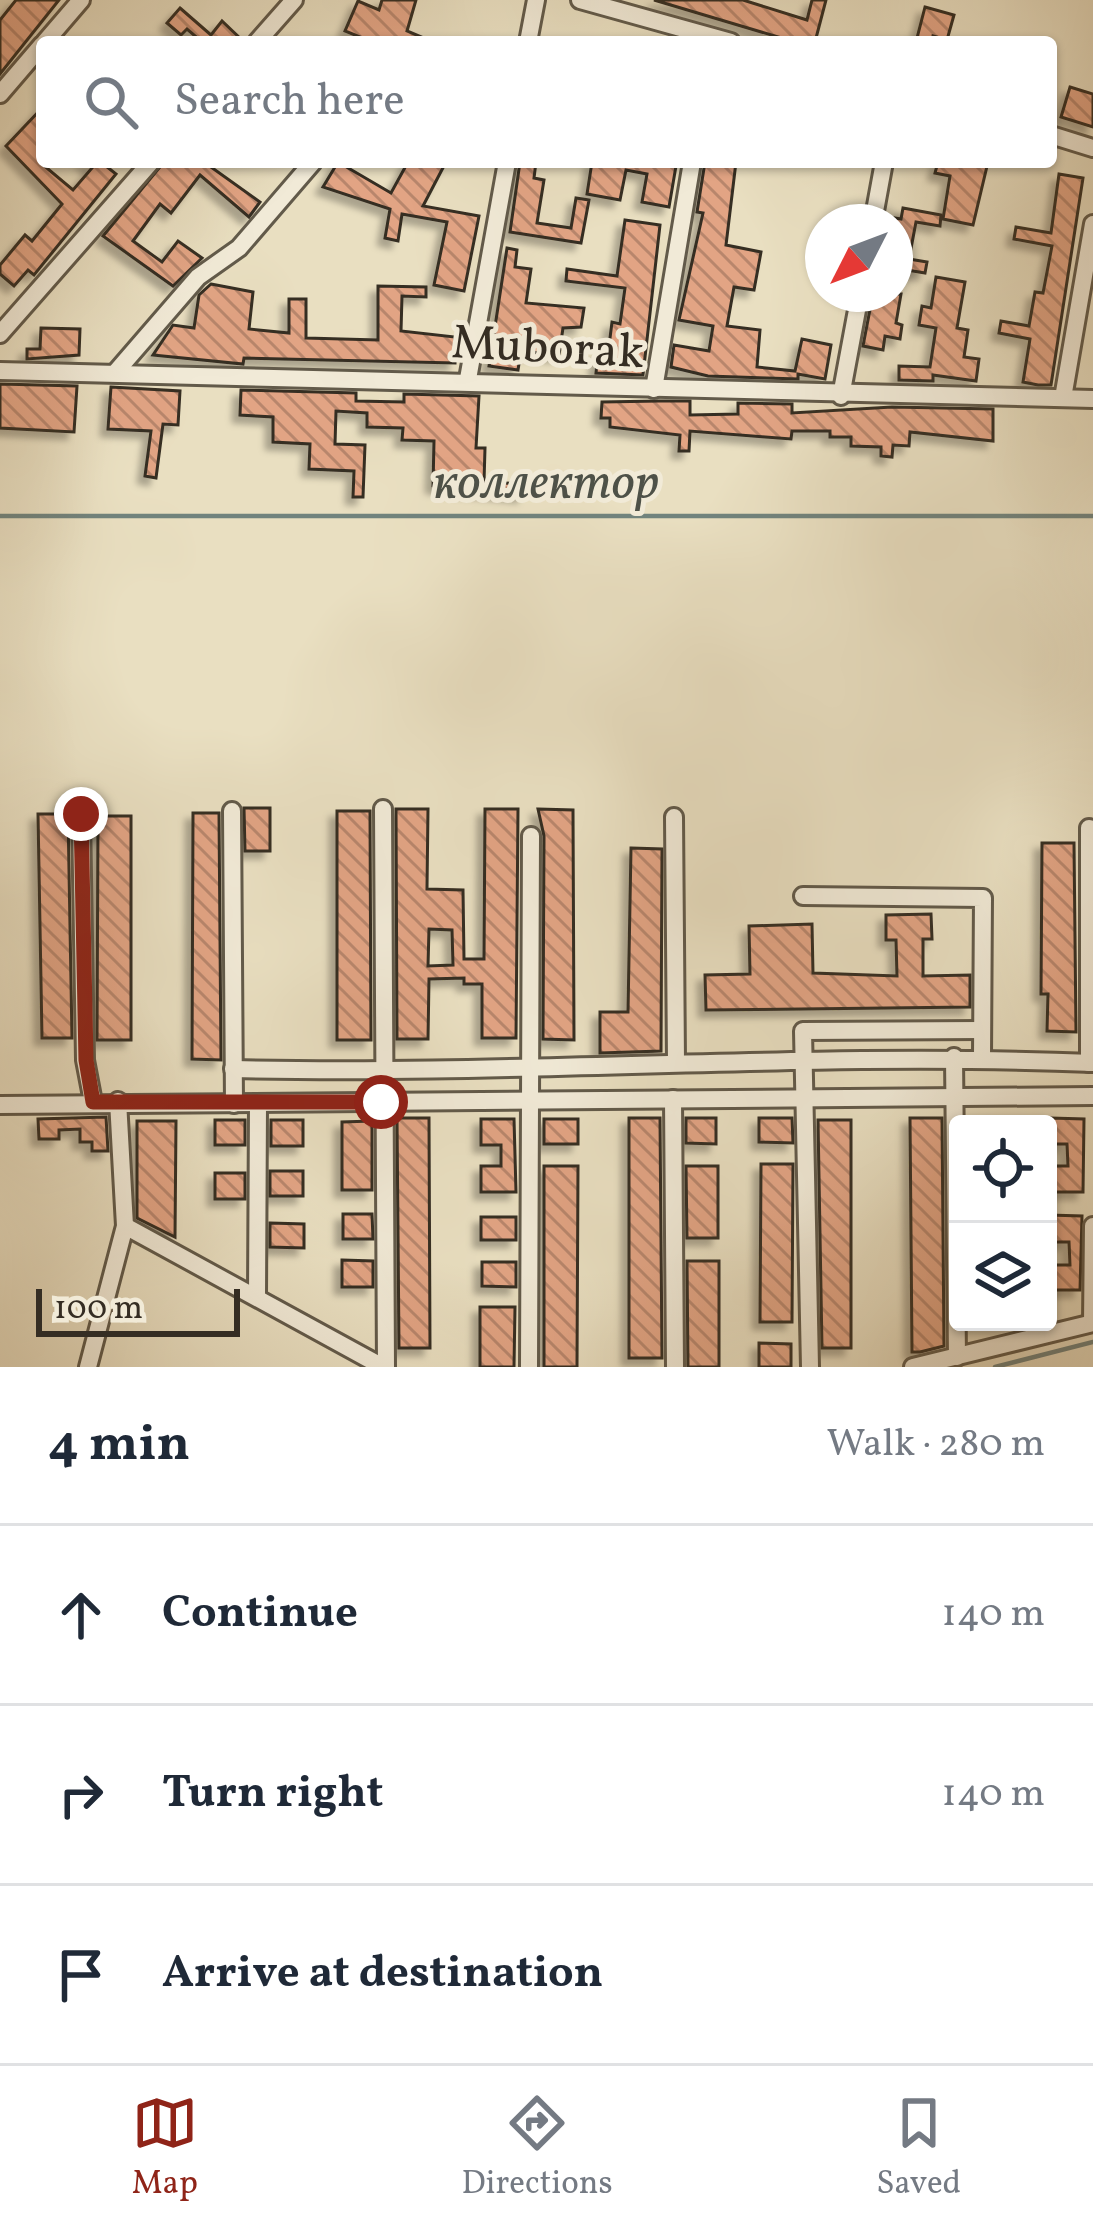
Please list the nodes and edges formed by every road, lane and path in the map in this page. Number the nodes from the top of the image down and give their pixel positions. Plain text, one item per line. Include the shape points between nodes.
1 (81, 0) edge
2 (294, 0) edge
3 (536, 0) edge
4 (580, 0) edge
5 (50, 36) edge
6 (262, 36) edge
7 (529, 36) edge
8 (705, 36) edge
9 (36, 52) edge
10 (0, 94) edge
11 (1057, 137) edge
12 (1093, 148) edge
13 (147, 168) edge
14 (309, 168) edge
15 (506, 168) edge
16 (691, 168) edge
17 (883, 168) edge
18 (876, 204) edge
19 (1093, 224) edge
20 (857, 312) edge
21 (0, 334) edge
22 (0, 370) edge
23 (115, 374) junction
24 (468, 379) junction
25 (654, 389) junction
26 (841, 395) junction
27 (1063, 398) junction
28 (1093, 399) edge
29 (382, 809) dead end
30 (232, 811) dead end
31 (81, 814) dead end
32 (674, 817) dead end
33 (1093, 829) edge
34 (531, 836) dead end
35 (802, 896) dead end
36 (981, 1030) junction
37 (954, 1057) junction
38 (982, 1057) junction
39 (803, 1058) junction
40 (676, 1061) junction
41 (1091, 1063) edge
42 (530, 1067) junction
43 (233, 1069) junction
44 (382, 1072) junction
45 (1093, 1096) edge
46 (955, 1097) junction
47 (804, 1098) junction
48 (673, 1099) junction
49 (118, 1101) junction
50 (529, 1101) junction
51 (93, 1102) junction
52 (381, 1102) junction
53 (234, 1104) junction
54 (0, 1105) edge
55 (258, 1105) junction
56 (125, 1226) junction
57 (1093, 1226) edge
58 (257, 1297) junction
59 (1092, 1323) edge
60 (956, 1357) junction
61 (88, 1367) edge
62 (385, 1367) edge
63 (529, 1367) edge
64 (674, 1367) edge
65 (810, 1367) edge
66 (913, 1367) edge

1 - 5 street
2 - 6 street
3 - 7 street
4 - 8 street
9 - 10 street
11 - 12 street
13 - 21 street
14 - 23 street via 239,248 198,277
15 - 24 street
16 - 25 street
17 - 18 street
19 - 27 street
20 - 26 street
22 - 23 street, Muborak
23 - 24 street, Muborak
24 - 25 street, Muborak
25 - 26 street, Muborak
26 - 27 street, Muborak
27 - 28 street, Muborak
29 - 44 street
30 - 43 street
31 - 51 street
32 - 40 street
33 - 41 street
34 - 42 street
35 - 36 street via 983,898
36 - 38 street
36 - 39 street via 803,1031
37 - 38 street
37 - 39 street
37 - 46 street
38 - 41 street
39 - 40 street
39 - 47 street
40 - 42 street
42 - 44 street
42 - 50 street
43 - 44 street
43 - 53 street
44 - 52 street
45 - 46 street
46 - 47 street
46 - 60 street
47 - 48 street
47 - 65 street
48 - 50 street
48 - 64 street
49 - 51 street
49 - 53 street
49 - 56 street
50 - 52 street
50 - 63 street
51 - 54 street
52 - 55 street
52 - 62 street
53 - 55 street
55 - 58 street
56 - 58 street
56 - 61 street
57 - 59 street
58 - 62 street
59 - 60 street
60 - 66 street

